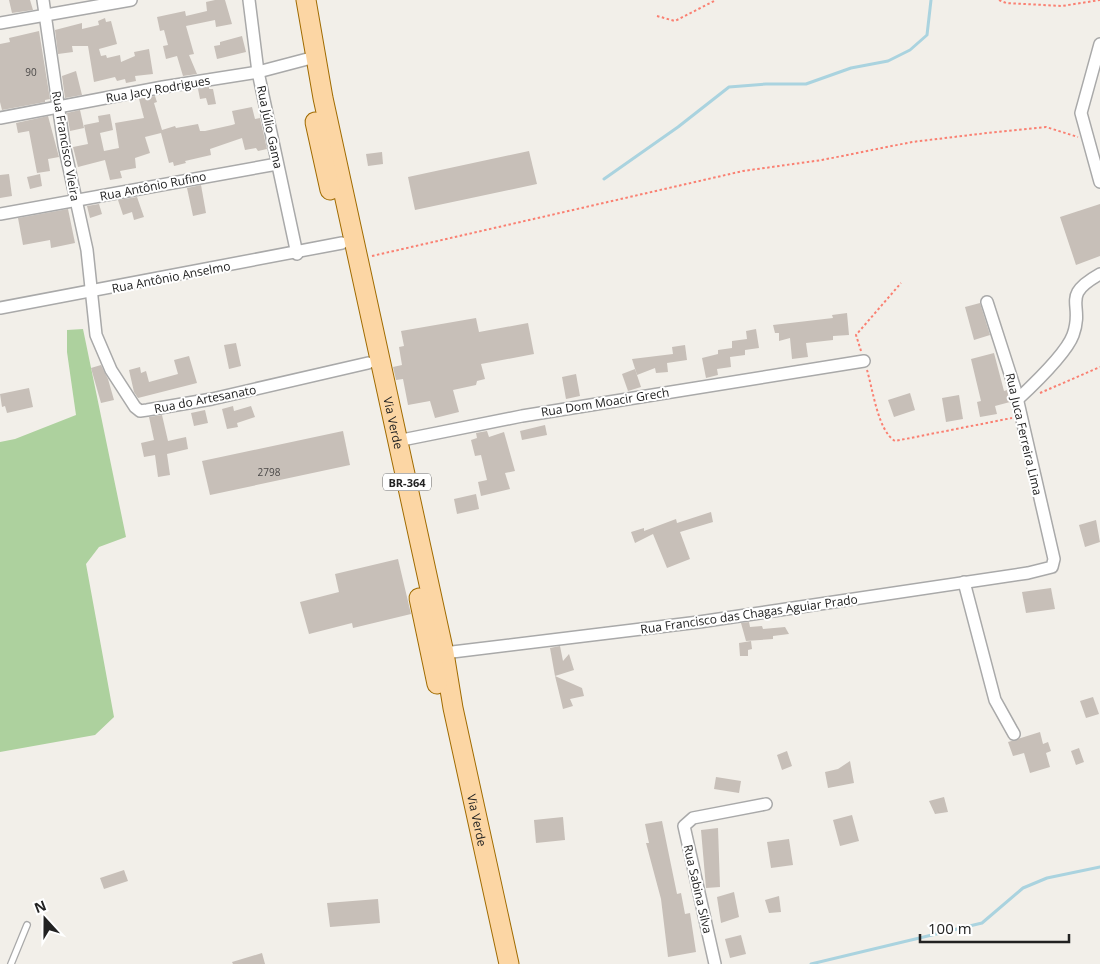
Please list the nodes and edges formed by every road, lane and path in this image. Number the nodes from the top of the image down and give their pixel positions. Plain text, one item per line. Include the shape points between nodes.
1 (43, 0) edge
2 (131, 0) edge
3 (249, 0) edge
4 (295, 0) edge
5 (306, 0) edge
6 (716, 0) edge
7 (999, 0) edge
8 (1100, 0) edge
9 (46, 15) junction
10 (657, 16) dead end
11 (0, 23) edge
12 (1100, 44) edge
13 (309, 59) junction
14 (258, 72) junction
15 (58, 108) junction
16 (0, 118) edge
17 (1088, 140) junction
18 (277, 164) junction
19 (1100, 182) edge
20 (76, 200) junction
21 (0, 214) edge
22 (342, 244) junction
23 (297, 254) junction
24 (357, 260) junction
25 (1100, 274) edge
26 (901, 283) dead end
27 (92, 292) junction
28 (987, 302) dead end
29 (0, 308) edge
30 (864, 361) junction
31 (368, 363) junction
32 (1100, 367) edge
33 (1017, 401) junction
34 (398, 441) junction
35 (1052, 567) joint
36 (964, 582) junction
37 (444, 653) junction
38 (1014, 734) dead end
39 (766, 804) dead end
40 (27, 925) dead end
41 (714, 960) edge
42 (11, 964) edge
43 (496, 964) edge
44 (509, 964) edge

1 - 9 street, Rua Francisco Vieira
2 - 9 street
3 - 14 street, Rua Júlio Gama
4 - 13 main road, Via Verde / BR-364
5 - 13 main road, Via Verde / BR-364
6 - 10 path via 675,21
7 - 8 path via 1062,6
9 - 11 street
9 - 15 street, Rua Francisco Vieira
12 - 17 street via 1081,113
13 - 14 street, Rua Jacy Rodrigues
13 - 22 main road, Via Verde / BR-364
13 - 24 main road, Via Verde / BR-364
14 - 15 street, Rua Jacy Rodrigues
14 - 18 street, Rua Júlio Gama
15 - 16 street, Rua Jacy Rodrigues
15 - 20 street, Rua Francisco Vieira
17 - 19 street
17 - 24 path via 1046,127 912,142 822,160 742,171
18 - 20 street, Rua Antônio Rufino
18 - 23 street, Rua Júlio Gama
20 - 21 street, Rua Antônio Rufino
20 - 27 street, Rua Francisco Vieira
22 - 23 street, Rua Antônio Anselmo
22 - 31 main road, Via Verde / BR-364
23 - 27 street, Rua Antônio Anselmo
24 - 34 main road, Via Verde / BR-364
25 - 33 street via 1081,285 1075,300 1073,336
26 - 30 path via 856,335
27 - 29 street, Rua Antônio Anselmo
27 - 31 street, Rua do Artesanato via 93,317 102,354 140,411 212,399
28 - 33 street, Rua Juca Ferreira Lima
30 - 33 path via 879,417 887,436 896,441 1015,418
30 - 34 street, Rua Dom Moacir Grech via 522,416
31 - 43 main road, Via Verde / BR-364
32 - 33 path
33 - 35 street, Rua Juca Ferreira Lima via 1054,559
34 - 37 main road, Via Verde / BR-364
35 - 36 street, Rua Francisco das Chagas Aguiar Prado
36 - 37 street, Rua Francisco das Chagas Aguiar Prado via 699,622
36 - 38 street via 996,700
37 - 44 main road, Via Verde / BR-364
39 - 41 street, Rua Sabina Silva via 702,816 686,823 684,830
40 - 42 lane

